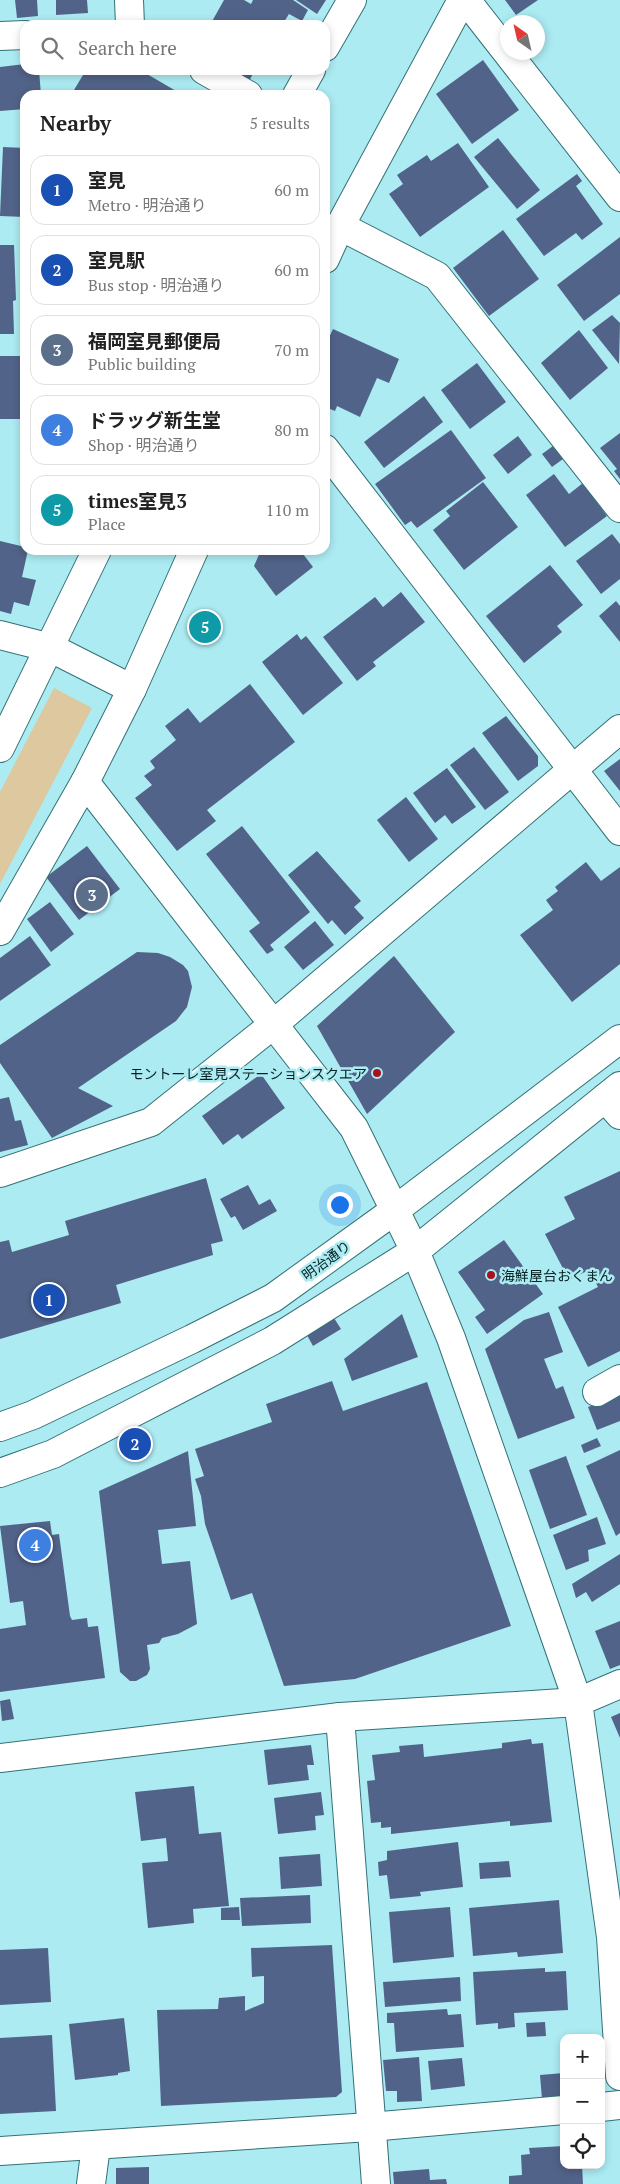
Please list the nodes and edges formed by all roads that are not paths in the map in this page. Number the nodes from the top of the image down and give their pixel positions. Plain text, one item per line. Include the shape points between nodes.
1 (129, 0) edge
2 (352, 0) edge
3 (464, 0) edge
4 (130, 20) edge
5 (20, 35) edge
6 (0, 36) edge
7 (330, 38) edge
8 (213, 75) edge
9 (309, 75) edge
10 (239, 90) edge
11 (300, 90) edge
12 (620, 197) edge
13 (340, 226) junction
14 (330, 249) edge
15 (330, 455) edge
16 (620, 508) edge
17 (95, 555) edge
18 (192, 555) edge
19 (0, 635) edge
20 (51, 648) junction
21 (132, 689) junction
22 (620, 729) edge
23 (0, 748) edge
24 (573, 768) junction
25 (85, 782) junction
26 (620, 831) edge
27 (0, 931) edge
28 (274, 1024) junction
29 (620, 1039) edge
30 (615, 1100) edge
31 (0, 1173) edge
32 (396, 1210) junction
33 (415, 1251) junction
34 (0, 1427) edge
35 (0, 1473) edge
36 (620, 1684) edge
37 (578, 1702) junction
38 (340, 1717) junction
39 (0, 1758) edge
40 (620, 2076) edge
41 (620, 2106) edge
42 (605, 2107) edge
43 (560, 2110) edge
44 (370, 2127) junction
45 (96, 2146) junction
46 (0, 2151) edge
47 (91, 2184) edge
48 (376, 2184) edge

1 - 4 street
2 - 7 street
3 - 12 street
3 - 13 street
5 - 6 street
8 - 10 street
9 - 11 street
13 - 14 street
13 - 16 street via 437,276
15 - 24 street
17 - 20 street
18 - 21 street
19 - 20 street
20 - 21 street
20 - 23 street
21 - 25 street
22 - 24 street
24 - 26 street
24 - 28 street
25 - 27 street
25 - 28 street
28 - 31 street via 151,1122
28 - 32 street via 354,1128
29 - 32 street, 明治通り
30 - 33 street
32 - 33 street
32 - 34 street, 明治通り via 272,1298 33,1415
33 - 35 street via 272,1341 53,1454
33 - 37 street via 451,1338
36 - 37 street
37 - 38 street
37 - 40 street via 611,1937
38 - 39 street
38 - 44 street
41 - 42 street
43 - 44 street
44 - 45 street
44 - 48 street
45 - 46 street
45 - 47 street

